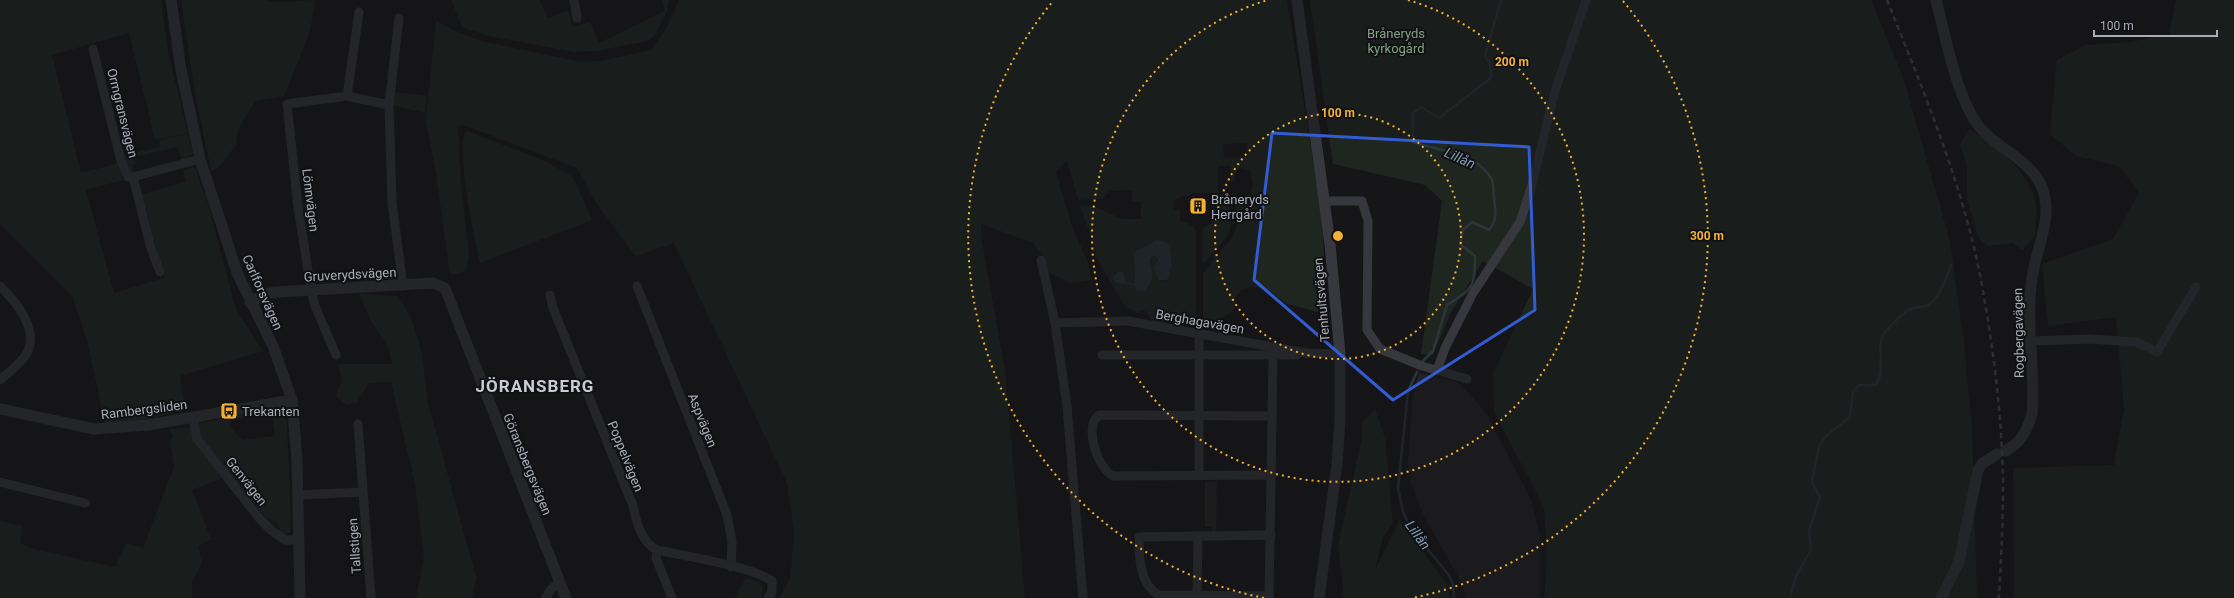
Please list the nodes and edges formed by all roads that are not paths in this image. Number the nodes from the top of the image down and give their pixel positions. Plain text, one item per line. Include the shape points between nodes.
1 (171, 0) edge
2 (574, 0) edge
3 (1297, 0) edge
4 (1586, 0) edge
5 (1936, 0) edge
6 (359, 12) dead end
7 (399, 18) dead end
8 (577, 18) dead end
9 (93, 49) dead end
10 (347, 96) junction
11 (389, 105) junction
12 (200, 159) junction
13 (133, 177) junction
14 (1325, 201) junction
15 (1042, 260) dead end
16 (160, 272) dead end
17 (0, 286) edge
18 (403, 286) junction
19 (637, 286) dead end
20 (2196, 287) dead end
21 (311, 290) junction
22 (448, 294) joint
23 (550, 295) dead end
24 (250, 303) junction
25 (1055, 324) junction
26 (1200, 335) junction
27 (2032, 341) junction
28 (1306, 353) junction
29 (1340, 354) junction
30 (336, 355) dead end
31 (1102, 355) dead end
32 (1199, 355) junction
33 (1273, 356) junction
34 (1437, 370) junction
35 (1466, 379) dead end
36 (0, 380) edge
37 (292, 400) junction
38 (0, 409) edge
39 (1200, 415) junction
40 (1272, 416) junction
41 (193, 418) junction
42 (358, 424) dead end
43 (1199, 475) junction
44 (1272, 475) junction
45 (0, 482) edge
46 (363, 492) junction
47 (298, 495) junction
48 (85, 503) dead end
49 (1271, 535) junction
50 (1198, 536) junction
51 (300, 540) junction
52 (657, 550) junction
53 (731, 567) junction
54 (560, 582) junction
55 (1197, 597) edge
56 (1269, 597) edge
57 (300, 598) edge
58 (371, 598) edge
59 (546, 598) edge
60 (566, 598) edge
61 (672, 598) edge
62 (768, 598) edge
63 (1083, 598) edge
64 (1319, 598) edge
65 (1941, 598) edge

1 - 12 street, Carlforsvägen via 181,70
2 - 8 street
3 - 14 street, Tenhultsvägen
4 - 34 street via 1554,94 1532,185 1520,222 1473,293 1445,348
5 - 27 street, Rogbergavägen via 1966,104 1974,121 2030,171 2040,183 2045,195 2045,223 2030,292
6 - 10 street
7 - 11 street
9 - 13 street, Ormgransvägen via 121,161 128,177
10 - 11 street, Lönnvägen
10 - 21 street, Lönnvägen via 287,104 298,206
11 - 18 street via 392,202
12 - 13 street, Ormgransvägen
12 - 24 street, Carlforsvägen via 238,275
13 - 16 street, Ormgransvägen via 151,248
14 - 29 street, Tenhultsvägen via 1337,302
14 - 34 street via 1362,201 1368,221 1367,330 1380,349
15 - 25 street
17 - 36 street via 24,316 30,339 28,352
18 - 21 street, Gruverydsvägen
18 - 22 street, Gruverydsvägen via 437,284 445,288
19 - 53 street, Aspvägen via 727,515 732,542
20 - 27 street via 2157,352 2131,341
21 - 24 street, Gruverydsvägen via 276,292 262,295
21 - 30 street, Lönnvägen via 315,306
22 - 54 street, Göransbergsvägen
23 - 52 street, Poppelvägen via 633,506 639,528 649,546
24 - 37 street, Carlforsvägen via 272,346
25 - 26 street, Berghagavägen via 1128,321
25 - 63 street via 1067,406
26 - 28 street, Berghagavägen
26 - 32 street
27 - 65 street, Rogbergavägen via 2032,414 2029,424 2020,440 1983,463 1978,470 1959,562
28 - 29 street, Berghagavägen
28 - 33 street
29 - 64 street, Tenhultsvägen via 1338,464
31 - 32 street
32 - 33 street
32 - 39 street
33 - 40 street
34 - 35 street
37 - 41 street, Rambergsliden
37 - 47 street, Carlforsvägen
38 - 41 street, Rambergsliden via 107,430
39 - 40 street
39 - 43 street
39 - 43 street via 1099,415 1093,424 1093,438 1098,457 1111,475
40 - 44 street
41 - 51 street, Genvägen via 197,438 259,518 285,540
42 - 46 street, Tallstigen
43 - 44 street
44 - 49 street
45 - 48 street
46 - 47 street
46 - 58 street, Tallstigen
47 - 51 street, Carlforsvägen
49 - 50 street
49 - 56 street
50 - 55 street
50 - 55 street via 1139,537 1142,571 1156,594
51 - 57 street, Carlforsvägen
52 - 53 street
52 - 61 street via 656,558
53 - 62 street via 758,574 772,581 772,592
54 - 59 street via 551,589
54 - 60 street, Göransbergsvägen
55 - 56 street

